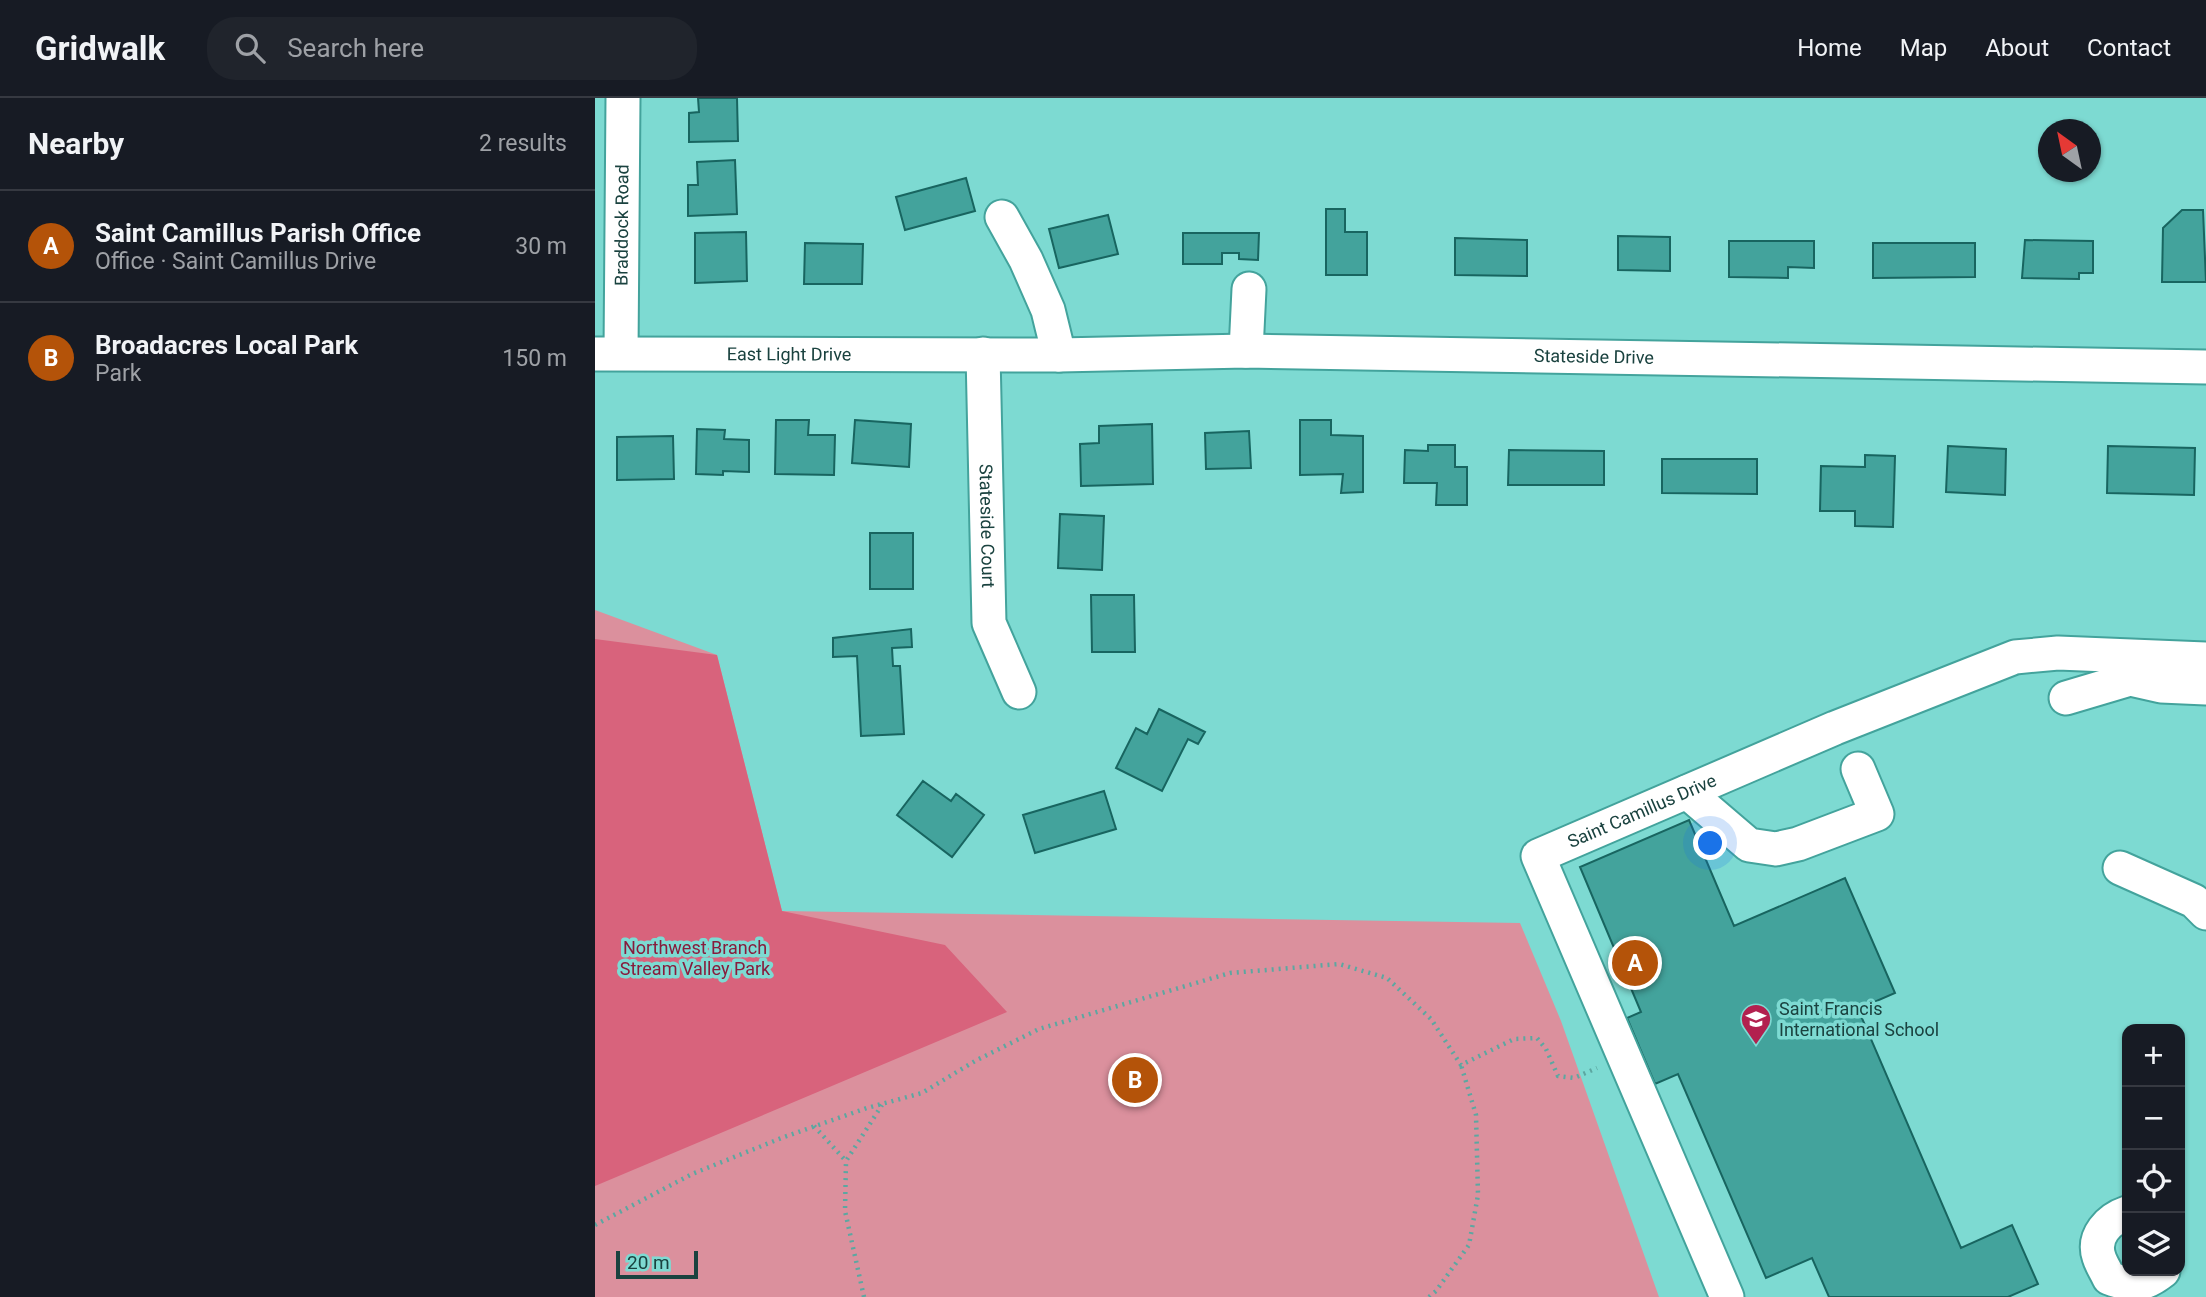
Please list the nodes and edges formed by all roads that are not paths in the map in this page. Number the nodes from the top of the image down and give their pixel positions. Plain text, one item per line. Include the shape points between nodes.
1 (623, 98) edge
2 (1002, 217) dead end
3 (1249, 289) dead end
4 (1246, 351) junction
5 (608, 353) edge
6 (983, 354) junction
7 (1059, 355) junction
8 (2206, 367) edge
9 (2173, 658) junction
10 (2206, 659) edge
11 (2130, 679) junction
12 (2206, 688) edge
13 (1019, 692) dead end
14 (2066, 698) dead end
15 (1858, 769) dead end
16 (1687, 792) junction
17 (2120, 868) dead end
18 (2206, 913) edge
19 (2122, 1215) edge
20 (2156, 1276) edge
21 (2102, 1287) edge
22 (1727, 1297) edge

1 - 5 street, Braddock Road
2 - 7 street via 1048,310
3 - 4 street
4 - 7 street, Stateside Drive
4 - 8 street, Stateside Drive
5 - 6 street, East Light Drive
6 - 7 street, Stateside Drive
6 - 13 street, Stateside Court via 989,622
9 - 10 street, Saint Camillus Drive
9 - 11 street
9 - 16 street, Saint Camillus Drive via 2058,653 2015,657 1835,727
11 - 12 street
11 - 14 street
15 - 16 street via 1877,814 1776,849 1749,845
16 - 22 street, Saint Camillus Drive via 1538,856
17 - 18 street via 2194,901
19 - 21 street via 2100,1234
20 - 21 street via 2146,1283

